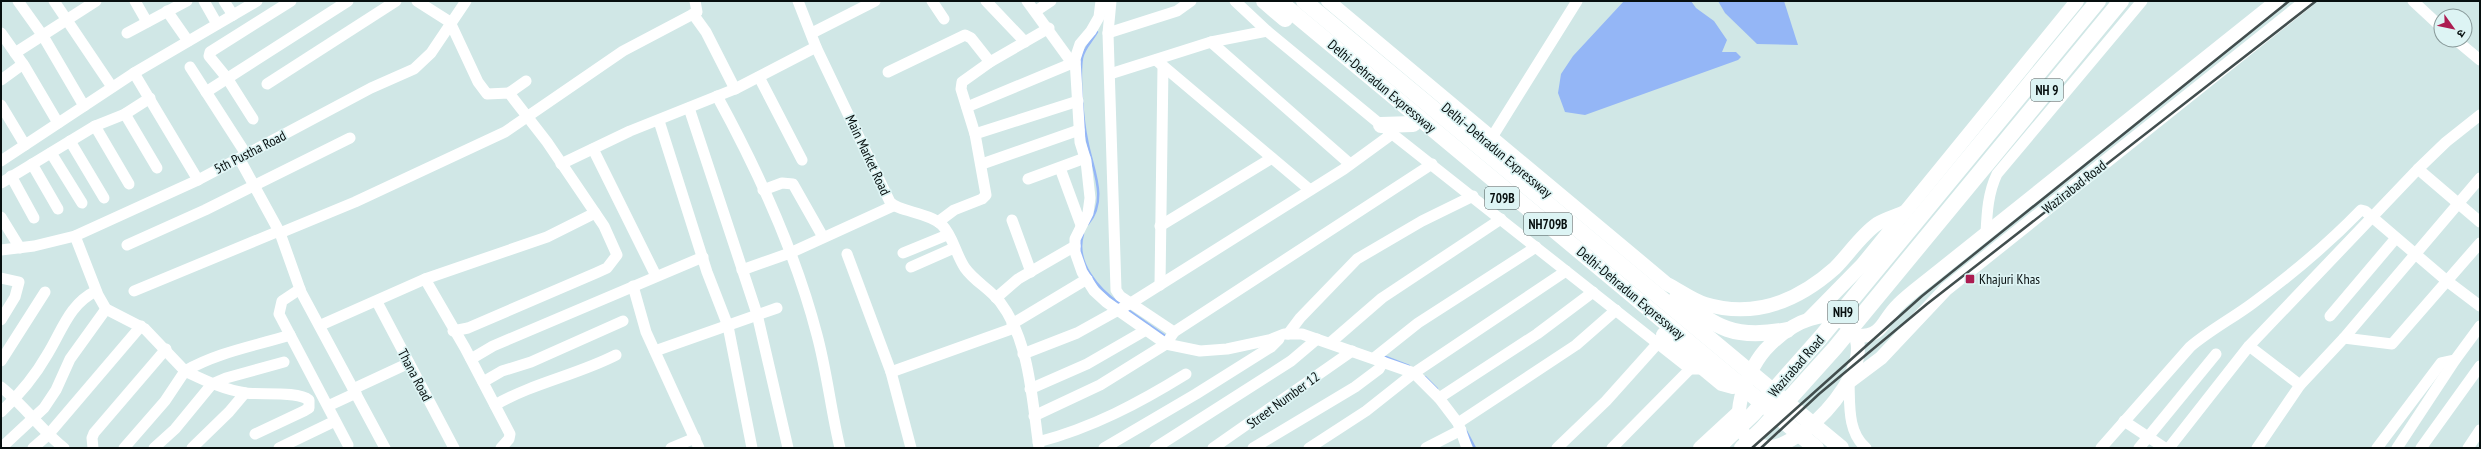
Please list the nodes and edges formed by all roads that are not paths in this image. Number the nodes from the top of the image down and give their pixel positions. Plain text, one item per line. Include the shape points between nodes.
1 (18, 1) edge
2 (54, 1) edge
3 (96, 1) edge
4 (135, 1) edge
5 (187, 1) edge
6 (204, 1) edge
7 (224, 1) edge
8 (257, 1) edge
9 (291, 1) edge
10 (348, 1) edge
11 (396, 1) edge
12 (417, 1) edge
13 (466, 1) edge
14 (695, 1) edge
15 (798, 1) edge
16 (875, 1) edge
17 (932, 1) edge
18 (986, 1) edge
19 (1027, 1) edge
20 (1051, 1) edge
21 (1101, 1) edge
22 (1111, 1) edge
23 (1191, 1) edge
24 (1235, 1) edge
25 (1264, 1) edge
26 (1279, 1) edge
27 (1304, 1) edge
28 (1318, 1) edge
29 (1328, 1) edge
30 (1577, 1) edge
31 (2077, 1) edge
32 (2098, 1) edge
33 (2121, 1) edge
34 (2142, 1) edge
35 (2277, 1) edge
36 (2307, 1) edge
37 (2413, 1) edge
38 (76, 6) edge
39 (169, 6) edge
40 (1036, 11) junction
41 (693, 14) junction
42 (232, 15) junction
43 (67, 18) junction
44 (944, 19) dead end
45 (2433, 20) edge
46 (147, 22) junction
47 (450, 22) junction
48 (217, 24) junction
49 (1048, 28) junction
50 (1267, 31) junction
51 (1, 33) edge
52 (127, 33) dead end
53 (812, 33) junction
54 (1108, 33) junction
55 (43, 36) junction
56 (188, 41) junction
57 (1025, 42) junction
58 (1211, 42) junction
59 (816, 47) junction
60 (2466, 48) edge
61 (15, 54) junction
62 (2480, 60) edge
63 (990, 62) junction
64 (1074, 62) junction
65 (1159, 63) junction
66 (23, 64) junction
67 (190, 67) dead end
68 (888, 72) dead end
69 (134, 73) junction
70 (1110, 74) junction
71 (759, 77) junction
72 (227, 78) junction
73 (1, 80) edge
74 (526, 81) dead end
75 (267, 84) dead end
76 (112, 87) junction
77 (734, 89) junction
78 (206, 92) junction
79 (509, 93) junction
80 (716, 96) junction
81 (150, 98) junction
82 (1078, 102) junction
83 (1, 105) edge
84 (84, 106) junction
85 (967, 107) junction
86 (689, 108) junction
87 (125, 114) junction
88 (2480, 115) edge
89 (528, 116) junction
90 (4, 119) edge
91 (253, 119) dead end
92 (659, 120) junction
93 (58, 123) junction
94 (1413, 124) junction
95 (95, 126) junction
96 (1079, 130) junction
97 (1386, 130) junction
98 (975, 134) junction
99 (350, 138) dead end
100 (70, 141) junction
101 (1489, 142) junction
102 (24, 145) junction
103 (593, 149) junction
104 (51, 153) junction
105 (243, 156) junction
106 (1085, 158) junction
107 (1272, 158) junction
108 (802, 160) dead end
109 (1, 161) edge
110 (32, 164) junction
111 (561, 164) junction
112 (982, 164) junction
113 (1350, 164) junction
114 (1432, 164) junction
115 (157, 168) dead end
116 (1060, 168) junction
117 (1961, 169) joint
118 (2418, 169) junction
119 (11, 176) junction
120 (2480, 178) edge
121 (198, 180) junction
122 (1028, 180) dead end
123 (1, 183) edge
124 (129, 184) dead end
125 (254, 184) junction
126 (763, 190) junction
127 (1310, 190) junction
128 (1473, 196) junction
129 (104, 198) dead end
130 (82, 203) dead end
131 (2457, 204) junction
132 (893, 206) junction
133 (58, 209) dead end
134 (1905, 212) junction
135 (595, 213) junction
136 (34, 218) dead end
137 (2372, 218) junction
138 (2, 219) edge
139 (1501, 219) junction
140 (1012, 220) dead end
141 (938, 222) junction
142 (2480, 222) edge
143 (1081, 225) junction
144 (1160, 226) junction
145 (280, 232) junction
146 (1986, 233) junction
147 (947, 235) junction
148 (75, 236) junction
149 (823, 237) junction
150 (2396, 238) junction
151 (2480, 243) edge
152 (127, 245) dead end
153 (1075, 246) junction
154 (1536, 247) junction
155 (20, 248) junction
156 (954, 248) junction
157 (1, 250) edge
158 (790, 253) junction
159 (903, 253) dead end
160 (2414, 253) junction
161 (847, 254) dead end
162 (703, 257) junction
163 (911, 267) dead end
164 (742, 270) junction
165 (1566, 271) junction
166 (1031, 272) junction
167 (656, 276) junction
168 (1, 278) edge
169 (1087, 279) junction
170 (425, 280) junction
171 (2446, 281) junction
172 (633, 286) junction
173 (1160, 286) junction
174 (300, 289) junction
175 (96, 291) junction
176 (134, 291) dead end
177 (45, 292) dead end
178 (1593, 292) junction
179 (996, 298) junction
180 (377, 302) junction
181 (2480, 306) edge
182 (1124, 307) junction
183 (777, 308) dead end
184 (106, 309) junction
185 (1616, 310) junction
186 (757, 314) junction
187 (2330, 316) dead end
188 (1809, 319) junction
189 (1, 320) edge
190 (623, 321) dead end
191 (321, 325) junction
192 (141, 326) junction
193 (728, 326) junction
194 (1013, 326) junction
195 (2480, 326) edge
196 (1146, 330) junction
197 (1787, 330) junction
198 (453, 331) junction
199 (1288, 332) junction
200 (290, 335) junction
201 (1857, 336) junction
202 (1170, 338) junction
203 (2344, 338) junction
204 (1317, 339) junction
205 (1332, 342) junction
206 (1658, 343) junction
207 (2249, 346) junction
208 (166, 349) junction
209 (655, 351) junction
210 (1352, 351) junction
211 (1023, 354) junction
212 (2216, 354) dead end
213 (616, 355) dead end
214 (1379, 357) junction
215 (471, 360) junction
216 (2455, 360) junction
217 (1, 361) edge
218 (284, 362) dead end
219 (409, 363) junction
220 (2480, 366) edge
221 (1697, 369) junction
222 (185, 371) junction
223 (891, 372) junction
224 (1416, 372) junction
225 (1186, 374) dead end
226 (484, 382) junction
227 (1849, 382) junction
228 (212, 384) junction
229 (2300, 385) junction
230 (1, 386) edge
231 (1030, 389) junction
232 (1744, 389) junction
233 (354, 391) junction
234 (245, 393) junction
235 (1442, 396) junction
236 (15, 398) junction
237 (495, 405) junction
238 (328, 406) junction
239 (1, 412) edge
240 (1738, 412) junction
241 (1034, 416) junction
242 (33, 419) junction
243 (335, 420) junction
244 (2124, 421) junction
245 (1461, 424) junction
246 (2480, 430) edge
247 (255, 434) dead end
248 (48, 435) junction
249 (2147, 437) junction
250 (697, 443) edge
251 (348, 445) dead end
252 (1038, 445) edge
253 (1792, 446) edge
254 (2382, 446) edge
255 (1, 448) edge
256 (33, 448) edge
257 (64, 448) edge
258 (93, 448) edge
259 (124, 448) edge
260 (154, 448) edge
261 (192, 448) edge
262 (279, 448) edge
263 (385, 448) edge
264 (454, 448) edge
265 (501, 448) edge
266 (671, 448) edge
267 (752, 448) edge
268 (788, 448) edge
269 (840, 448) edge
270 (911, 448) edge
271 (1104, 448) edge
272 (1156, 448) edge
273 (1213, 448) edge
274 (1253, 448) edge
275 (1308, 448) edge
276 (1426, 448) edge
277 (1467, 448) edge
278 (1557, 448) edge
279 (1612, 448) edge
280 (1700, 448) edge
281 (1717, 448) edge
282 (1742, 448) edge
283 (1768, 448) edge
284 (1816, 448) edge
285 (1841, 448) edge
286 (1866, 448) edge
287 (2101, 448) edge
288 (2138, 448) edge
289 (2165, 448) edge
290 (2169, 448) edge
291 (2257, 448) edge
292 (2397, 448) edge
293 (2421, 448) edge
294 (2468, 448) edge

1 - 55 street
2 - 43 street
3 - 38 street
4 - 46 street
5 - 39 street
6 - 48 street
7 - 42 street
8 - 42 street
9 - 72 street via 210,52 212,61
10 - 72 street
11 - 75 street
12 - 47 street
13 - 47 street, 5th Pustha Road
14 - 41 street via 698,9
15 - 53 street, Main Market Road
16 - 53 street
17 - 44 street
18 - 57 street
19 - 40 street
20 - 40 street
21 - 64 street via 1099,17 1080,44
22 - 54 street
23 - 54 street via 1177,11
24 - 50 street
25 - 94 highway, 709B
26 - 284 highway, Delhi-Dehradun Expressway / NH709B
27 - 285 highway, Delhi-Dehradun Expressway / NH709B
28 - 101 highway, Delhi–Dehradun Expressway / 709B
29 - 134 main road via 1667,284 1703,303 1725,309 1752,310 1793,299 1812,287 1877,224
30 - 101 street
31 - 134 main road
32 - 117 highway, Wazirabad Road / NH 9
33 - 282 highway, Wazirabad Road / NH 9 via 1836,348
34 - 146 street via 1997,174 1990,187
35 - 146 main road, Wazirabad Road
36 - 227 main road, Wazirabad Road via 1946,289 1881,358
37 - 45 street
38 - 43 street
39 - 46 street
39 - 56 street
40 - 49 street
41 - 77 street via 706,32
41 - 89 street via 623,51
42 - 48 street
43 - 55 street
43 - 76 street
46 - 52 street
47 - 79 street via 478,82 487,94
47 - 105 street, 5th Pustha Road via 432,53 414,69 371,88
48 - 56 street
49 - 57 street
49 - 64 street
50 - 58 street
50 - 97 street
51 - 61 street
53 - 59 street, Main Market Road
54 - 70 street
55 - 61 street
55 - 84 street
56 - 69 street
57 - 63 street
58 - 65 street
58 - 113 street
59 - 71 street
59 - 132 street, Main Market Road
60 - 62 street
61 - 66 street
63 - 68 street via 966,35
63 - 85 street via 962,82 960,89
64 - 82 street
64 - 85 street
65 - 70 street
65 - 107 street
65 - 144 street
66 - 73 street
66 - 93 street
67 - 78 street
69 - 76 street
69 - 81 street
70 - 182 street via 1115,282
71 - 77 street
71 - 108 street
72 - 78 street
72 - 91 street
74 - 79 street
76 - 84 street
77 - 80 street
78 - 105 street
79 - 89 street
80 - 86 street
80 - 126 street
81 - 87 street
81 - 121 street
82 - 96 street
82 - 98 street
83 - 90 street
84 - 93 street
85 - 98 street
86 - 92 street
86 - 164 street
87 - 95 street
87 - 115 street
88 - 118 street
89 - 111 street
89 - 145 street via 505,132 355,202
90 - 102 street
92 - 103 street
92 - 162 street
93 - 102 street
94 - 97 highway
94 - 221 highway, 709B
95 - 100 street
95 - 124 street
96 - 106 street
96 - 112 street
97 - 113 street
97 - 114 street
98 - 112 street
99 - 125 street
100 - 104 street
100 - 129 street
101 - 197 highway, Delhi–Dehradun Expressway / 709B via 1605,240 1716,326 1753,334
102 - 109 street
103 - 111 street
103 - 167 street
104 - 110 street
104 - 130 street
105 - 121 street, 5th Pustha Road
105 - 125 street
106 - 116 street
106 - 143 street via 1090,198 1088,213
107 - 127 street
107 - 144 street
110 - 119 street
110 - 133 street
111 - 135 street
112 - 141 street via 985,198 954,210
113 - 127 street
114 - 128 street
114 - 202 street
116 - 122 street
116 - 143 street
117 - 281 highway, Wazirabad Road / NH9 via 1816,343 1753,414
118 - 131 street
118 - 137 street
119 - 123 street
119 - 136 street
120 - 131 street
121 - 148 street, 5th Pustha Road
125 - 145 street
125 - 152 street via 205,210
126 - 149 street via 782,183 793,184
126 - 158 street
127 - 173 street
128 - 139 street
128 - 199 street via 1357,259
131 - 142 street
131 - 160 street
132 - 141 street, Main Market Road via 914,211
132 - 149 street
134 - 188 main road via 1862,265
135 - 170 street via 547,237
135 - 198 street via 617,255 607,268 468,328
137 - 150 street
137 - 207 street
137 - 244 street via 2361,210 2345,227 2263,295 2207,333 2180,356
138 - 155 street
139 - 154 street
139 - 205 street via 1382,298
140 - 166 street
141 - 147 street
143 - 153 street
144 - 173 street
145 - 174 street
145 - 176 street
146 - 201 main road, Wazirabad Road via 1897,306 1881,329 1869,337
147 - 156 street
147 - 159 street
148 - 155 street, 5th Pustha Road
148 - 175 street
149 - 158 street
150 - 160 street
150 - 187 street
151 - 171 street
153 - 166 street
153 - 169 street via 1075,252
154 - 165 street
154 - 214 street via 1418,323
155 - 157 street, 5th Pustha Road
156 - 163 street
156 - 179 street via 969,273
158 - 164 street
158 - 269 street via 817,334
160 - 171 street
160 - 203 street
161 - 223 street
162 - 167 street
162 - 193 street
164 - 186 street
165 - 178 street
165 - 224 street
166 - 179 street via 1018,279
167 - 172 street
168 - 189 street via 19,282 15,297
169 - 182 street via 1094,291
169 - 194 street
170 - 180 street
170 - 198 street
171 - 181 street
171 - 203 street via 2391,345
172 - 209 street via 646,332
172 - 215 street via 481,352
173 - 182 street
174 - 191 street
174 - 200 street via 287,296 279,307 279,314
175 - 184 street
175 - 236 street via 82,298 73,309 47,355
177 - 217 street
178 - 185 street
178 - 235 street via 1537,334
179 - 194 street
180 - 191 street
180 - 219 street, Thana Road
182 - 196 street
182 - 202 street
182 - 211 street via 1077,333
183 - 186 street
184 - 192 street
184 - 242 street via 70,359 48,402
185 - 206 street
185 - 245 street via 1576,345
186 - 193 street
186 - 268 street
188 - 197 main road
188 - 201 main road via 1828,316 1836,318 1845,322
190 - 226 street via 531,362 502,371
191 - 233 street
192 - 208 street
192 - 248 street
193 - 209 street
193 - 267 street
194 - 211 street
194 - 223 street
195 - 216 street
196 - 202 street
196 - 231 street via 1087,364
197 - 232 main road via 1756,362
198 - 215 street
199 - 202 street via 1269,340 1226,349 1200,351
199 - 204 street
199 - 271 street via 1271,347
200 - 222 street via 203,361
200 - 238 street
201 - 227 main road via 1858,360
202 - 241 street via 1100,385
203 - 229 street
204 - 205 street
204 - 272 street via 1291,361
205 - 210 street
206 - 221 street
206 - 278 street via 1606,401
207 - 229 street
207 - 290 street
208 - 222 street
208 - 258 street via 94,433
209 - 250 street
210 - 214 street
210 - 273 street, Street Number 12
211 - 231 street
212 - 249 street
213 - 237 street via 536,385
214 - 224 street
214 - 274 street via 1379,369 1355,387
215 - 226 street
216 - 254 street via 2441,362
216 - 292 street
218 - 228 street
219 - 233 street
219 - 264 street, Thana Road
220 - 293 street
221 - 232 highway, 709B via 1722,383
221 - 279 street
222 - 228 street
222 - 259 street via 165,401
223 - 270 street
224 - 235 street
224 - 275 street via 1366,411
225 - 252 street via 1110,417
226 - 237 street
227 - 253 main road via 1823,416
227 - 286 street via 1851,421 1859,442
228 - 234 street
228 - 260 street via 174,429
229 - 291 street
230 - 236 street
231 - 241 street
232 - 240 main road
233 - 238 street
233 - 263 street
234 - 247 street via 307,398 311,404 304,411
234 - 261 street
235 - 245 street
236 - 239 street
236 - 242 street
237 - 265 street via 510,434 508,441
238 - 243 street
240 - 280 main road
240 - 283 main road via 1740,425 1746,436 1752,442
241 - 252 street
242 - 248 street
242 - 255 street
243 - 251 street
243 - 262 street
244 - 249 street
244 - 287 street
245 - 276 street
245 - 277 street
246 - 294 street
248 - 256 street
248 - 257 street
249 - 288 street
249 - 289 street
250 - 266 street
253 - 283 main road

